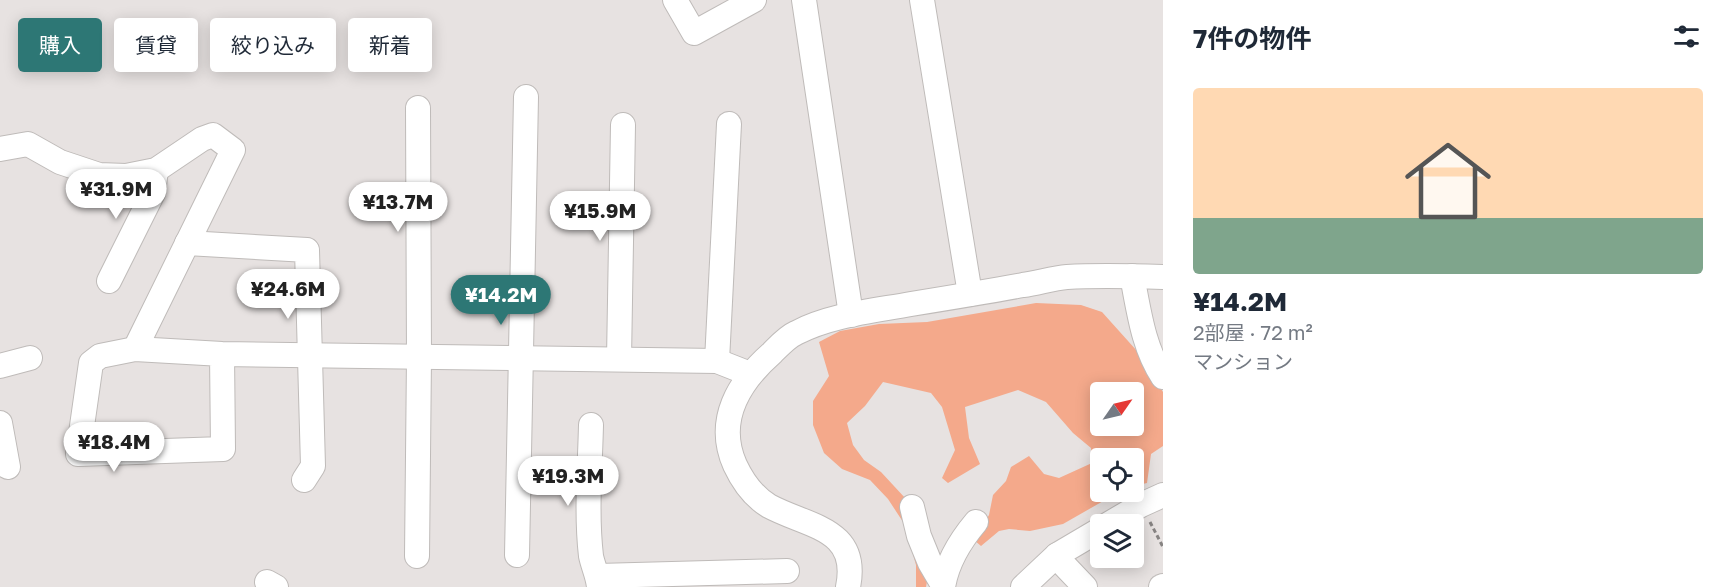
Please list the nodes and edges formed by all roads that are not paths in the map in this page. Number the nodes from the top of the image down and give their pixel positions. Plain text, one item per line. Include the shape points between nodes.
1 (675, 0) edge
2 (754, 0) edge
3 (804, 0) edge
4 (922, 0) edge
5 (526, 97) dead end
6 (418, 108) dead end
7 (729, 124) dead end
8 (623, 125) dead end
9 (0, 149) edge
10 (156, 170) junction
11 (187, 243) junction
12 (1132, 276) junction
13 (1163, 277) edge
14 (109, 281) dead end
15 (970, 294) junction
16 (851, 315) junction
17 (135, 349) junction
18 (222, 354) junction
19 (310, 355) junction
20 (419, 357) junction
21 (30, 358) dead end
22 (521, 358) junction
23 (619, 359) junction
24 (717, 361) junction
25 (0, 366) edge
26 (750, 374) junction
27 (1163, 377) edge
28 (0, 423) edge
29 (591, 425) dead end
30 (8, 467) dead end
31 (304, 480) dead end
32 (1163, 495) edge
33 (912, 507) dead end
34 (1126, 514) edge
35 (976, 522) dead end
36 (1090, 536) edge
37 (517, 555) dead end
38 (1058, 555) junction
39 (417, 556) dead end
40 (787, 572) dead end
41 (599, 581) edge
42 (943, 586) edge
43 (848, 587) edge
44 (1023, 587) edge
45 (1085, 587) edge

1 - 2 street via 694,33
3 - 16 street
4 - 15 street
5 - 22 street
6 - 20 street
7 - 24 street
8 - 23 street
9 - 10 street via 28,144 60,162 99,175 126,176
10 - 11 street via 213,135 233,150
10 - 14 street via 153,193
11 - 17 street
11 - 19 street via 307,250
12 - 13 street
12 - 15 street via 1066,277
12 - 27 street via 1143,331
15 - 16 street
16 - 26 street via 795,333
17 - 18 street
17 - 18 street via 100,356 91,363 78,454 223,449
18 - 19 street
19 - 20 street
19 - 31 street via 313,466
20 - 22 street
20 - 39 street
21 - 25 street
22 - 23 street
22 - 37 street
23 - 24 street
24 - 26 street
26 - 43 street via 732,407 728,444 734,462 754,494 767,505 829,531 840,542 848,557
28 - 30 street
29 - 41 street via 589,524
32 - 34 street
33 - 42 street via 919,536
35 - 42 street via 960,542
36 - 38 street
38 - 44 street
38 - 45 street
40 - 41 street

